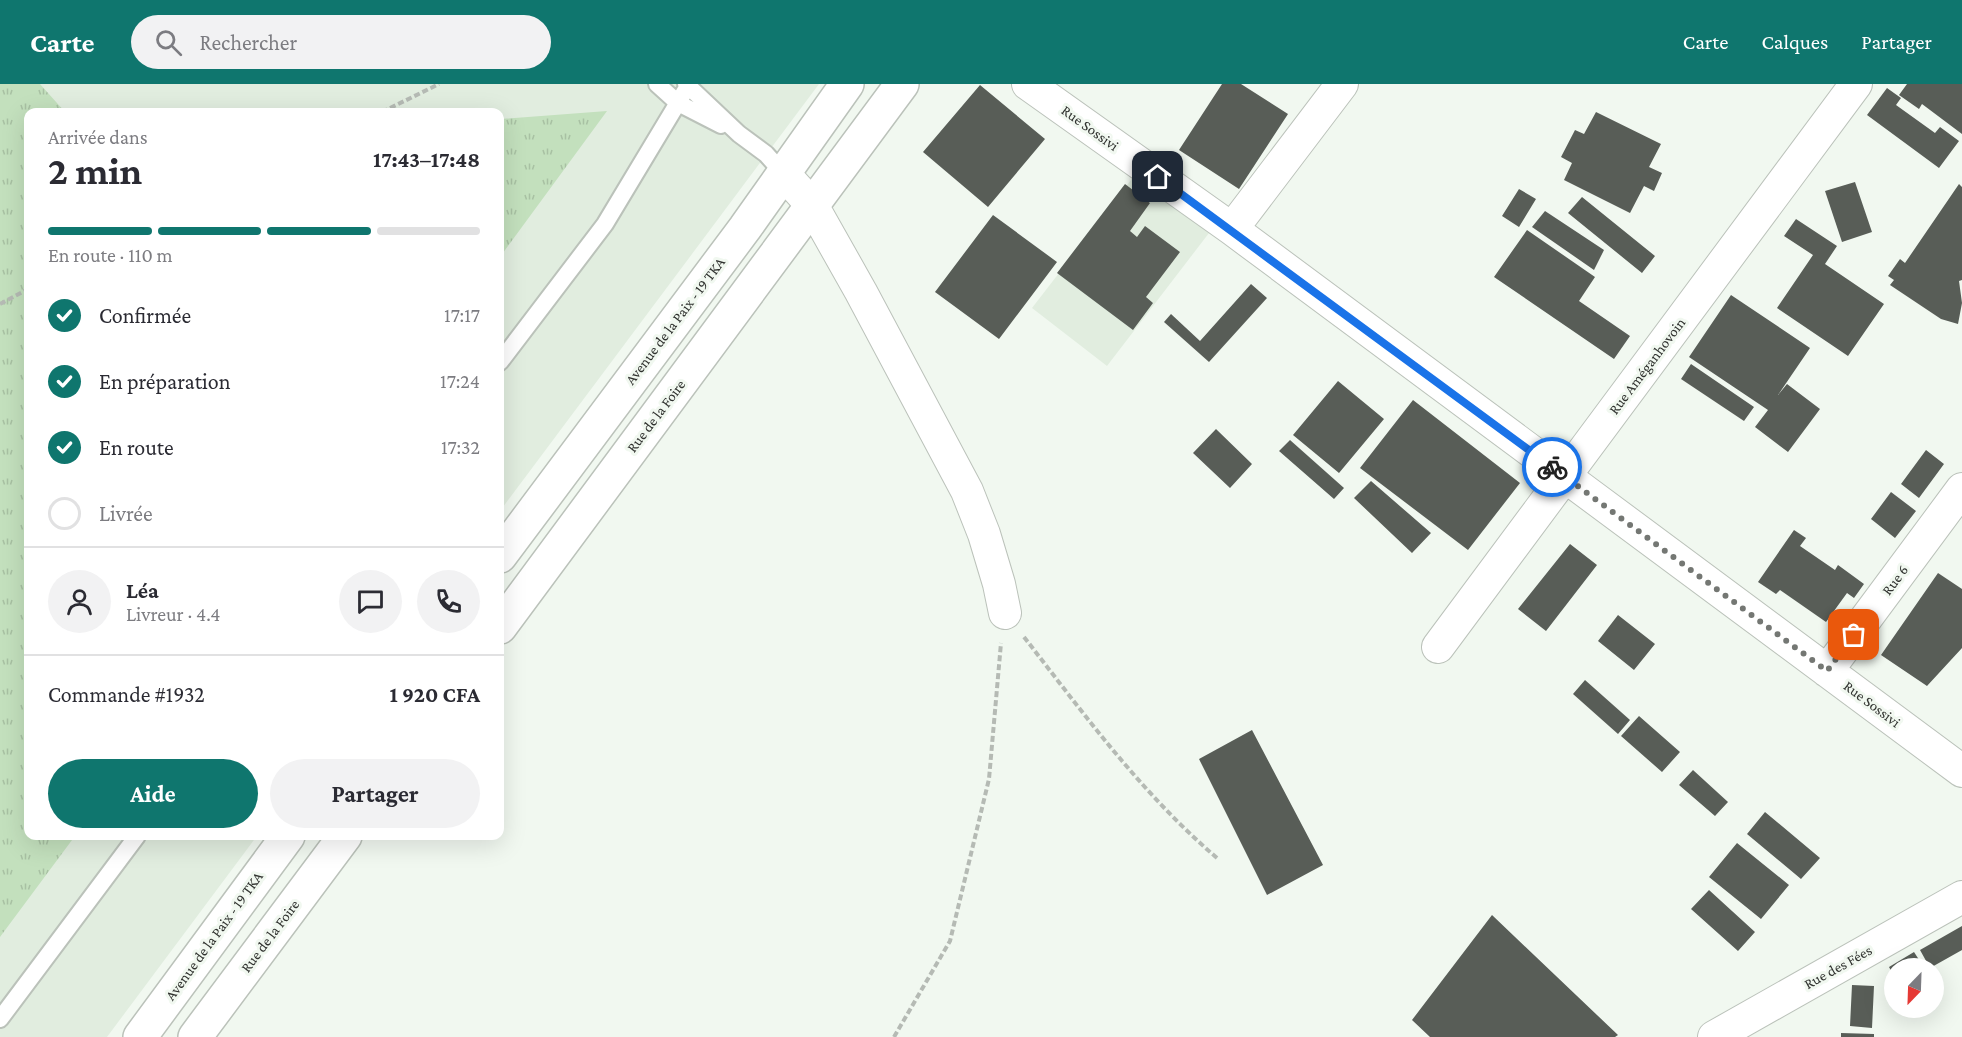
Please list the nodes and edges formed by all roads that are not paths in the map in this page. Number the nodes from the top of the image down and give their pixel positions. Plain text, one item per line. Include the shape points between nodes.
1 (657, 84) edge
2 (847, 84) edge
3 (902, 84) edge
4 (1028, 84) edge
5 (1342, 84) edge
6 (1856, 84) edge
7 (687, 85) edge
8 (678, 104) junction
9 (739, 134) junction
10 (783, 173) junction
11 (812, 205) junction
12 (1232, 229) junction
13 (504, 357) edge
14 (1565, 477) junction
15 (1962, 489) edge
16 (504, 551) edge
17 (1005, 613) road end
18 (504, 622) edge
19 (1438, 647) dead end
20 (1827, 671) junction
21 (1962, 771) edge
22 (134, 840) edge
23 (285, 840) edge
24 (342, 840) edge
25 (1962, 897) edge
26 (0, 1019) edge
27 (140, 1037) edge
28 (195, 1037) edge
29 (1714, 1037) edge

1 - 8 lane
2 - 10 main road, Avenue de la Paix - 19 TKA
3 - 11 main road
4 - 12 street, Rue Sossivi
5 - 12 street
6 - 14 street, Rue Améganhovoin
7 - 8 lane
7 - 9 lane
8 - 9 lane
8 - 13 lane via 605,224
9 - 10 lane
10 - 11 street
10 - 16 main road, Avenue de la Paix - 19 TKA
11 - 17 street via 967,491 984,534
11 - 18 main road, Rue de la Foire
12 - 14 street, Rue Sossivi
14 - 19 street, Rue Améganhovoin
14 - 20 street, Rue Sossivi
15 - 20 street, Rue 6
20 - 21 street, Rue Sossivi
22 - 26 lane
23 - 27 main road, Avenue de la Paix - 19 TKA
24 - 28 main road, Rue de la Foire
25 - 29 street, Rue des Fées

